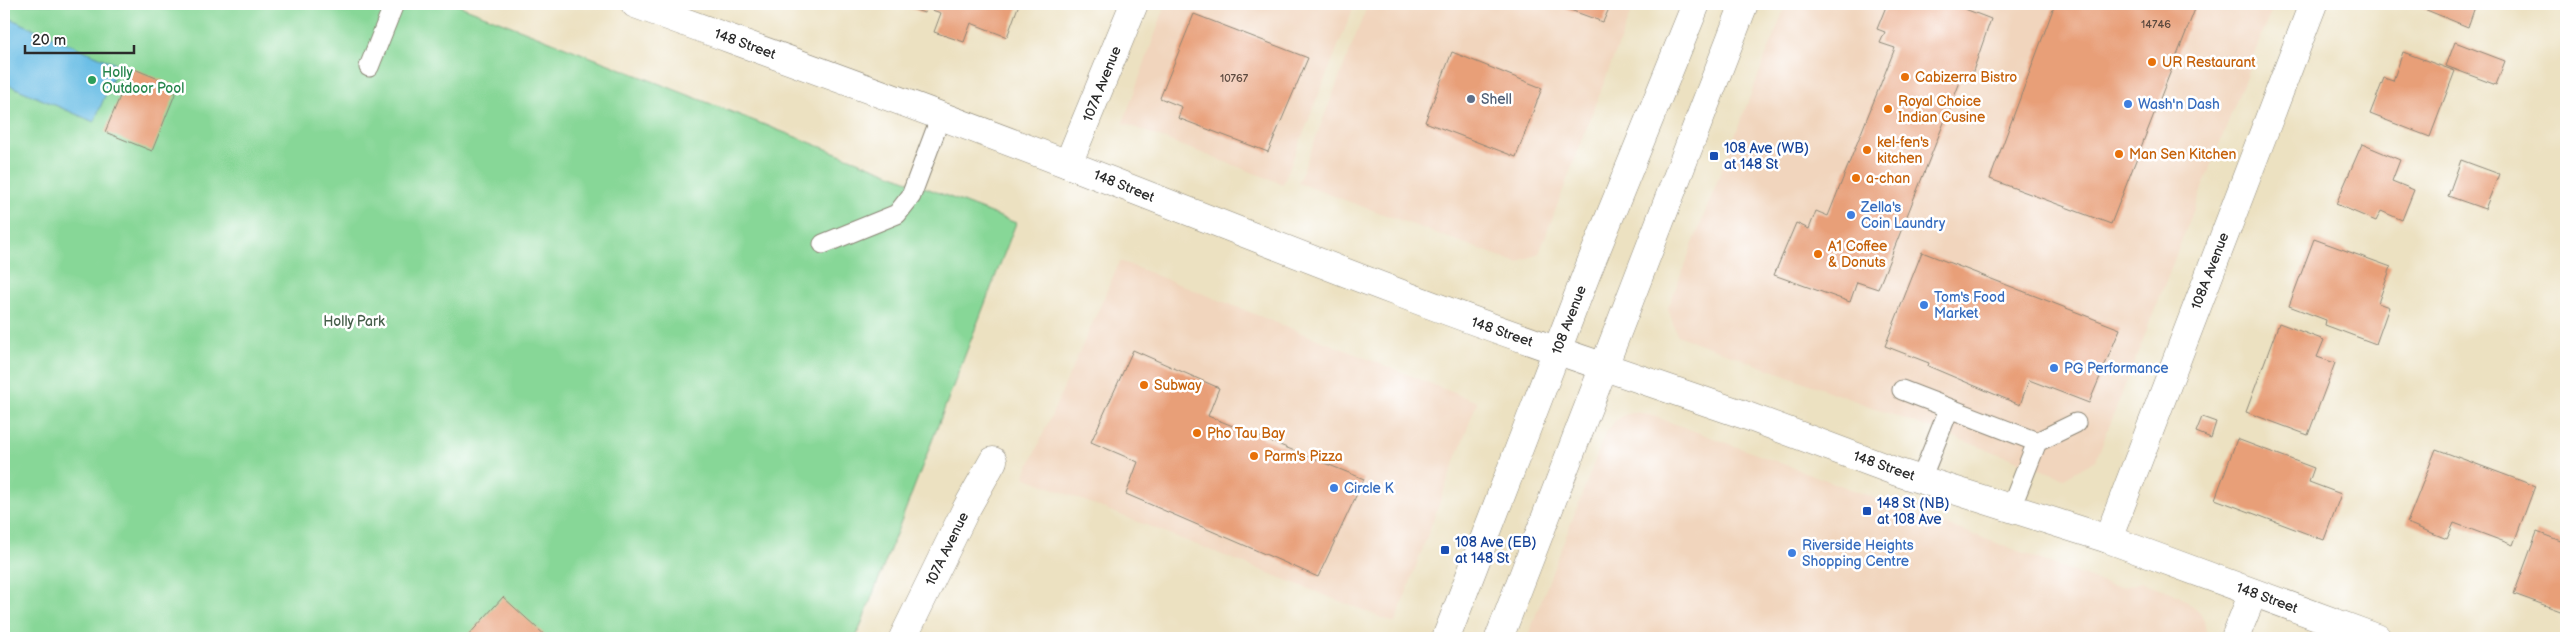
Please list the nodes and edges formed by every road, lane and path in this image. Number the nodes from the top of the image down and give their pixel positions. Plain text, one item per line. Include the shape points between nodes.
1 (394, 4) edge
2 (635, 4) edge
3 (1134, 4) edge
4 (1696, 4) edge
5 (1744, 4) edge
6 (2313, 4) edge
7 (369, 67) dead end
8 (941, 116) junction
9 (1068, 164) junction
10 (822, 244) dead end
11 (1557, 351) junction
12 (1605, 367) junction
13 (1902, 390) dead end
14 (1949, 409) junction
15 (2076, 423) dead end
16 (2037, 442) junction
17 (994, 461) dead end
18 (1921, 479) junction
19 (2011, 508) junction
20 (2108, 539) junction
21 (2253, 593) junction
22 (903, 638) edge
23 (1446, 638) edge
24 (1499, 638) edge
25 (2235, 638) edge
26 (2377, 638) edge

1 - 7 lane
2 - 8 main road, 148 Street
3 - 9 main road, 107A Avenue
4 - 11 main road, 108 Avenue
5 - 12 main road
6 - 20 main road, 108A Avenue
8 - 9 main road, 148 Street
8 - 10 lane via 911,196 897,214
9 - 11 main road, 148 Street via 1343,273
11 - 12 main road, 148 Street
11 - 23 main road, 108 Avenue
12 - 18 main road, 148 Street
12 - 24 main road
13 - 14 lane
14 - 16 lane
14 - 18 lane
15 - 16 lane
16 - 19 lane
17 - 22 main road, 107A Avenue via 965,511
18 - 19 main road, 148 Street
19 - 20 main road, 148 Street
20 - 21 main road, 148 Street
21 - 25 main road
21 - 26 main road, 148 Street

